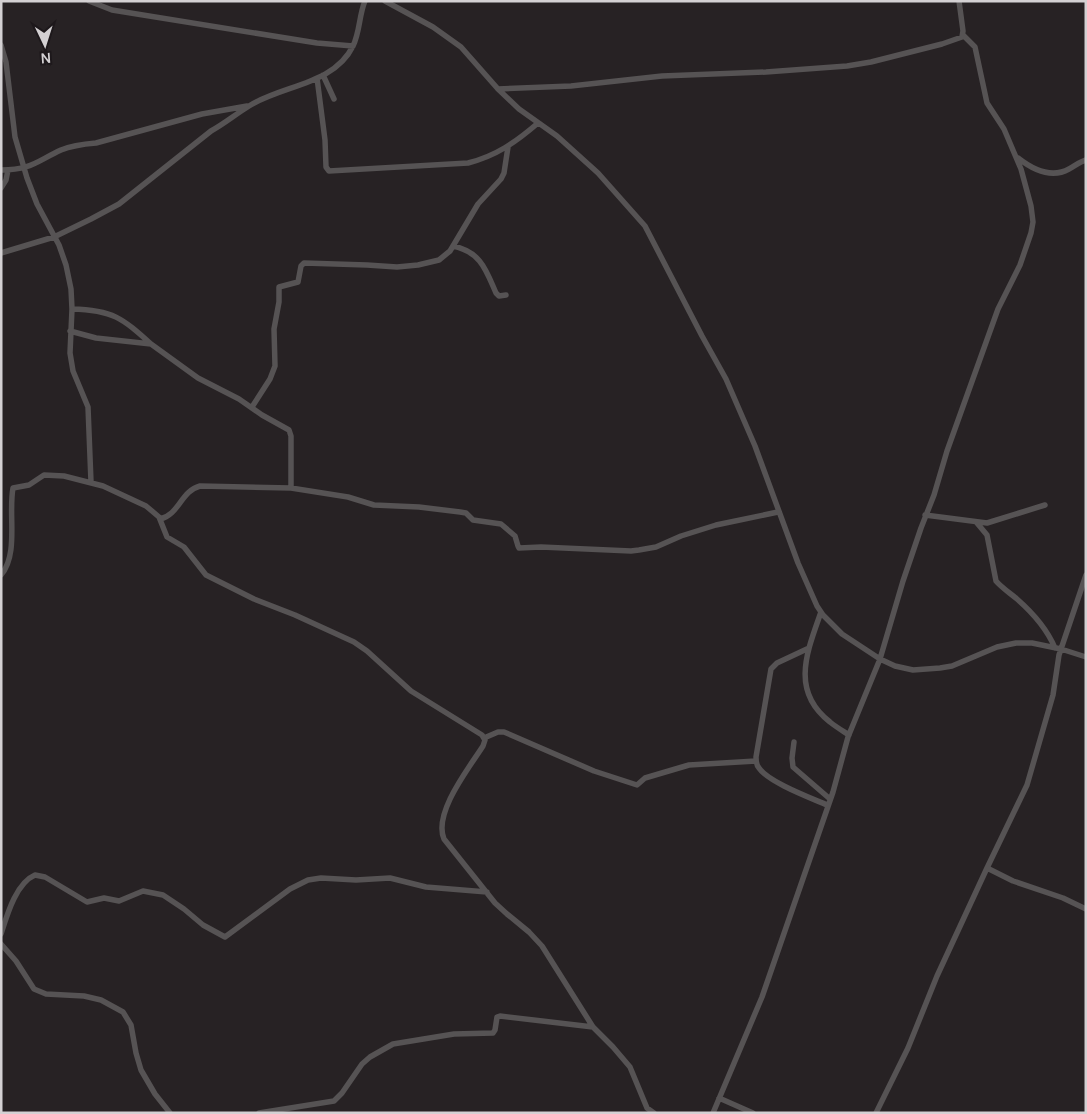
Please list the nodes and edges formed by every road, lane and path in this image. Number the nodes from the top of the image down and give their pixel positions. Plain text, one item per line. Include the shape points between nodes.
1 (89, 1) edge
2 (365, 1) edge
3 (386, 1) edge
4 (959, 1) edge
5 (963, 35) junction
6 (1, 45) edge
7 (353, 46) junction
8 (320, 77) junction
9 (498, 89) junction
10 (334, 99) dead end
11 (249, 106) junction
12 (538, 123) junction
13 (508, 148) junction
14 (1017, 157) junction
15 (1086, 160) edge
16 (24, 169) junction
17 (4, 170) edge
18 (1, 188) edge
19 (54, 237) junction
20 (452, 246) junction
21 (1, 254) edge
22 (506, 295) dead end
23 (72, 309) junction
24 (70, 331) junction
25 (151, 344) junction
26 (252, 407) junction
27 (91, 482) junction
28 (291, 488) junction
29 (1045, 505) dead end
30 (778, 512) junction
31 (926, 515) junction
32 (160, 519) junction
33 (977, 523) junction
34 (1086, 575) edge
35 (1, 576) edge
36 (821, 612) junction
37 (808, 648) junction
38 (1058, 649) junction
39 (1086, 657) edge
40 (880, 659) junction
41 (849, 735) junction
42 (484, 738) junction
43 (794, 742) dead end
44 (756, 761) junction
45 (829, 802) junction
46 (987, 868) junction
47 (487, 892) junction
48 (1086, 909) edge
49 (1, 934) edge
50 (1, 944) edge
51 (593, 1027) junction
52 (719, 1098) junction
53 (170, 1113) edge
54 (259, 1113) edge
55 (654, 1113) edge
56 (713, 1113) edge
57 (753, 1113) edge
58 (876, 1113) edge

1 - 7 street via 112,10
2 - 7 street
3 - 9 street via 434,27 461,47
4 - 5 street
5 - 9 street via 942,44 848,66
5 - 14 street via 976,49 987,103
6 - 16 street via 15,138
7 - 8 street via 344,60
8 - 10 street
8 - 11 street
8 - 13 street via 328,171 468,163
9 - 12 street
11 - 16 street via 202,114 113,139 70,147
11 - 19 street via 211,131 119,204
12 - 13 street
12 - 30 street via 598,173 646,226 726,378
13 - 20 street via 501,179 471,213
14 - 15 street via 1028,166 1054,174
14 - 31 street via 1031,206 1031,232 1020,265 990,330
16 - 17 street
16 - 19 street
17 - 18 street via 6,180
19 - 21 street
19 - 23 street via 66,265
20 - 22 street via 472,253 486,270 496,293
20 - 26 street via 439,260 418,266 303,264 298,282 279,287 274,329 275,366
23 - 24 street
23 - 25 street via 114,316
24 - 25 street via 96,338
24 - 27 street via 71,364 88,407
25 - 26 street via 198,378
26 - 28 street via 291,432
27 - 32 street via 146,506
27 - 35 street via 44,475 29,485 13,488 10,553
28 - 30 street via 348,497 374,506 464,512 473,520 501,524 515,536 522,548 639,550 716,525
28 - 32 street via 200,486 184,495 172,514
29 - 33 street via 992,523
30 - 36 street via 804,579
31 - 33 street
31 - 40 street
32 - 42 street via 167,536 184,547 206,575 354,642 411,691
33 - 38 street via 987,536 996,581 1039,621
34 - 38 street
36 - 37 street
36 - 40 street via 842,634
37 - 41 street via 804,682 810,699 829,722
37 - 44 street via 776,663 771,669
38 - 39 street
38 - 40 street via 1016,643 952,666 930,669 905,669
38 - 46 street via 1053,695 1032,771
40 - 41 street
41 - 45 street
42 - 44 street via 504,732 586,768 637,785 644,778 689,765
42 - 47 street via 483,746 447,805 441,830 444,839
43 - 45 street via 793,767
44 - 45 street via 760,770 771,778
45 - 52 street via 762,997
46 - 48 street
46 - 58 street
47 - 49 street via 426,887 390,878 314,878 290,889 226,937 203,925 163,895 143,891 119,901 103,898 88,902 34,874 26,879 16,896
47 - 51 street via 542,946
50 - 53 street via 34,989 46,994 101,1000 123,1012 131,1025 140,1070
51 - 54 street via 500,1016 493,1033 454,1034 400,1043 382,1050 362,1064 338,1098 330,1103
51 - 55 street via 630,1067 646,1108
52 - 56 street
52 - 57 street

